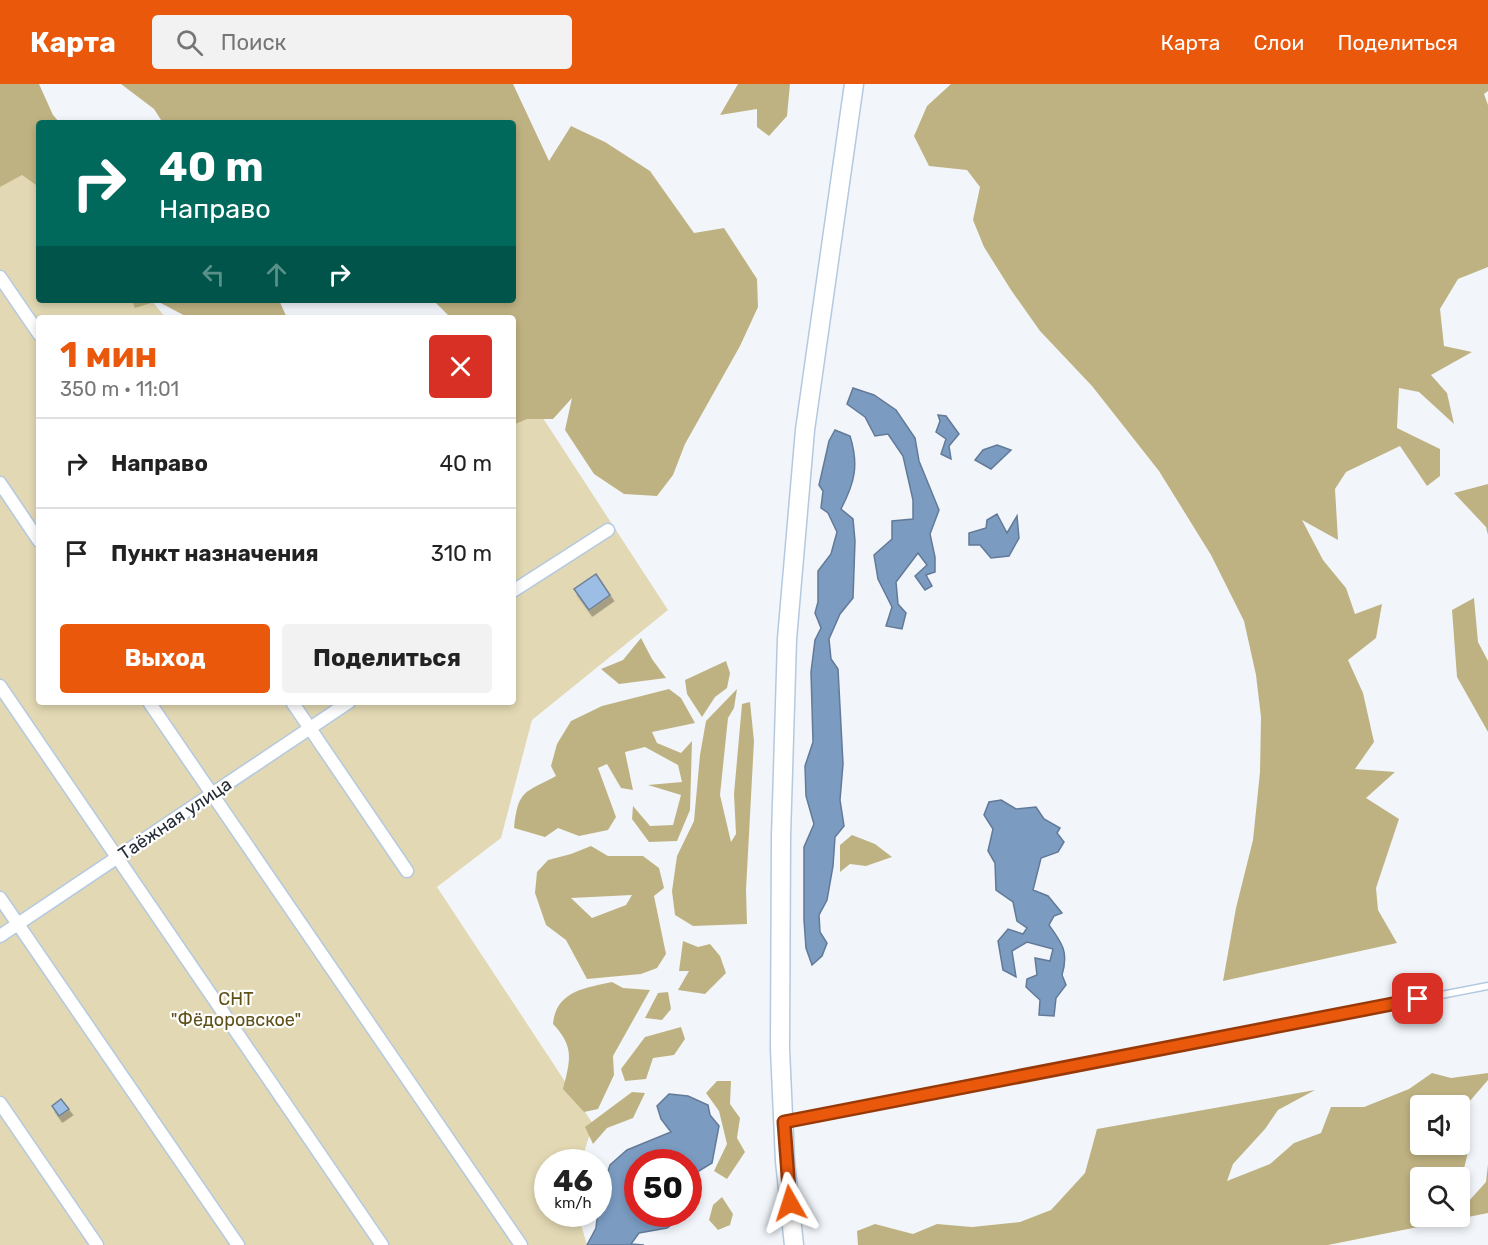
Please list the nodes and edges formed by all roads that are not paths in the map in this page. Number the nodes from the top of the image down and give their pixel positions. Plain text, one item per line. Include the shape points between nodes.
1 (854, 84) edge
2 (0, 277) edge
3 (36, 330) edge
4 (0, 483) edge
5 (608, 530) dead end
6 (36, 537) edge
7 (516, 589) edge
8 (0, 686) edge
9 (151, 705) edge
10 (294, 705) edge
11 (345, 705) edge
12 (310, 729) junction
13 (211, 794) junction
14 (118, 858) junction
15 (407, 871) dead end
16 (0, 898) edge
17 (18, 924) junction
18 (0, 936) edge
19 (1488, 986) edge
20 (0, 1103) edge
21 (784, 1122) junction
22 (97, 1245) edge
23 (238, 1245) edge
24 (382, 1245) edge
25 (521, 1245) edge
26 (794, 1245) edge

1 - 21 main road via 805,430 787,639 781,836 780,1049
2 - 3 street
4 - 6 street
5 - 7 street
8 - 14 street
9 - 13 street
10 - 12 street
11 - 12 street, Таёжная улица
12 - 13 street, Таёжная улица
12 - 15 street
13 - 14 street, Таёжная улица
13 - 25 street
14 - 17 street, Таёжная улица
14 - 24 street
16 - 17 street
17 - 18 street, Таёжная улица
17 - 23 street
19 - 21 lane
20 - 22 street
21 - 26 main road

